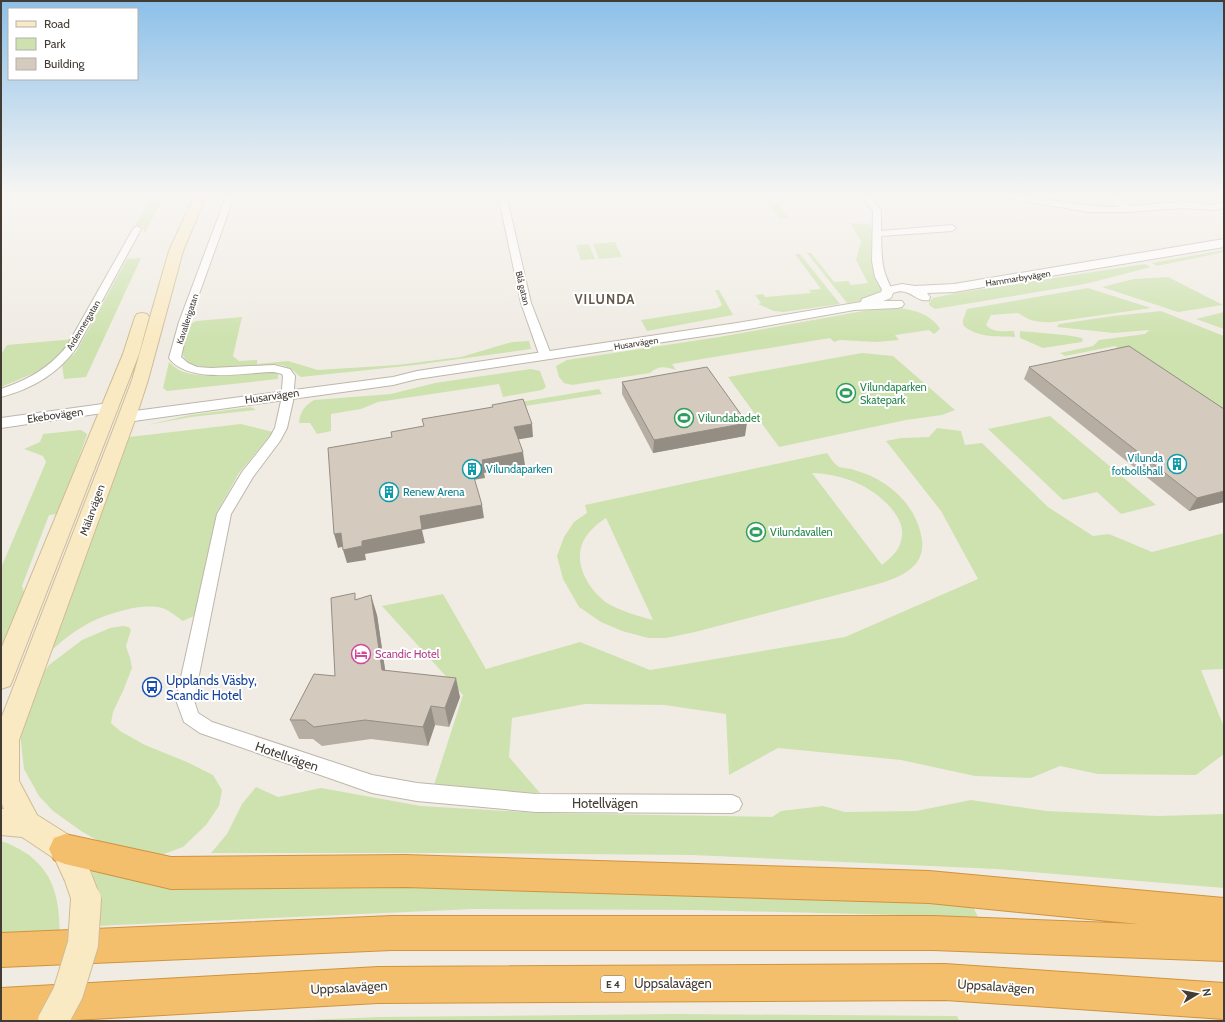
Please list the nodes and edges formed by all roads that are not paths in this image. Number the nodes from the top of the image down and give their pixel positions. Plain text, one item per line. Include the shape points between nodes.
1 (130, 242) edge
2 (167, 242) edge
3 (180, 242) edge
4 (213, 242) edge
5 (513, 242) edge
6 (878, 242) edge
7 (1224, 243) edge
8 (879, 271) junction
9 (902, 288) junction
10 (151, 289) dead end
11 (887, 293) junction
12 (917, 300) junction
13 (147, 303) dead end
14 (897, 304) junction
15 (854, 306) junction
16 (546, 357) junction
17 (288, 391) junction
18 (1, 393) edge
19 (118, 413) junction
20 (1, 424) edge
21 (1, 434) edge
22 (1, 679) edge
23 (732, 804) dead end
24 (14, 823) edge
25 (65, 849) junction
26 (1224, 915) edge
27 (1224, 944) edge
28 (1, 950) edge
29 (1224, 1001) edge
30 (1, 1006) edge
31 (53, 1021) edge

1 - 18 street, Ardennergatan via 72,347 59,362 41,375
2 - 10 main road
3 - 19 main road, Mälarvägen
4 - 17 street, Kavallerigatan via 184,322 175,358 178,363 198,370 224,372 279,368 286,371 289,376
5 - 16 street, Blå gatan via 526,303
6 - 8 street
7 - 12 street, Hammarbyvägen via 954,288
8 - 9 street
8 - 11 street
9 - 11 street, Husarvägen
9 - 12 street, Husarvägen
11 - 14 street via 891,301
11 - 15 street, Husarvägen
12 - 14 street, Husarvägen
13 - 19 main road, Mälarvägen via 131,354
14 - 15 street, Husarvägen
15 - 16 street, Husarvägen
16 - 17 street, Husarvägen via 417,375 393,381
17 - 19 street, Husarvägen
17 - 23 street, Hotellvägen via 281,428 276,438 247,475 224,514 185,700 190,717 206,728 268,750 372,784 417,792 536,803
19 - 20 street, Ekebovägen
19 - 21 street, Ekebovägen
19 - 22 main road, Mälarvägen
19 - 24 main road, Mälarvägen via 6,740 5,783
24 - 25 main road
25 - 26 highway via 171,873 405,870 929,887
25 - 31 main road, bridge via 86,899 83,944 68,993
27 - 28 highway via 933,933 392,933
29 - 30 highway, Uppsalavägen / E 4 via 945,982 386,985

